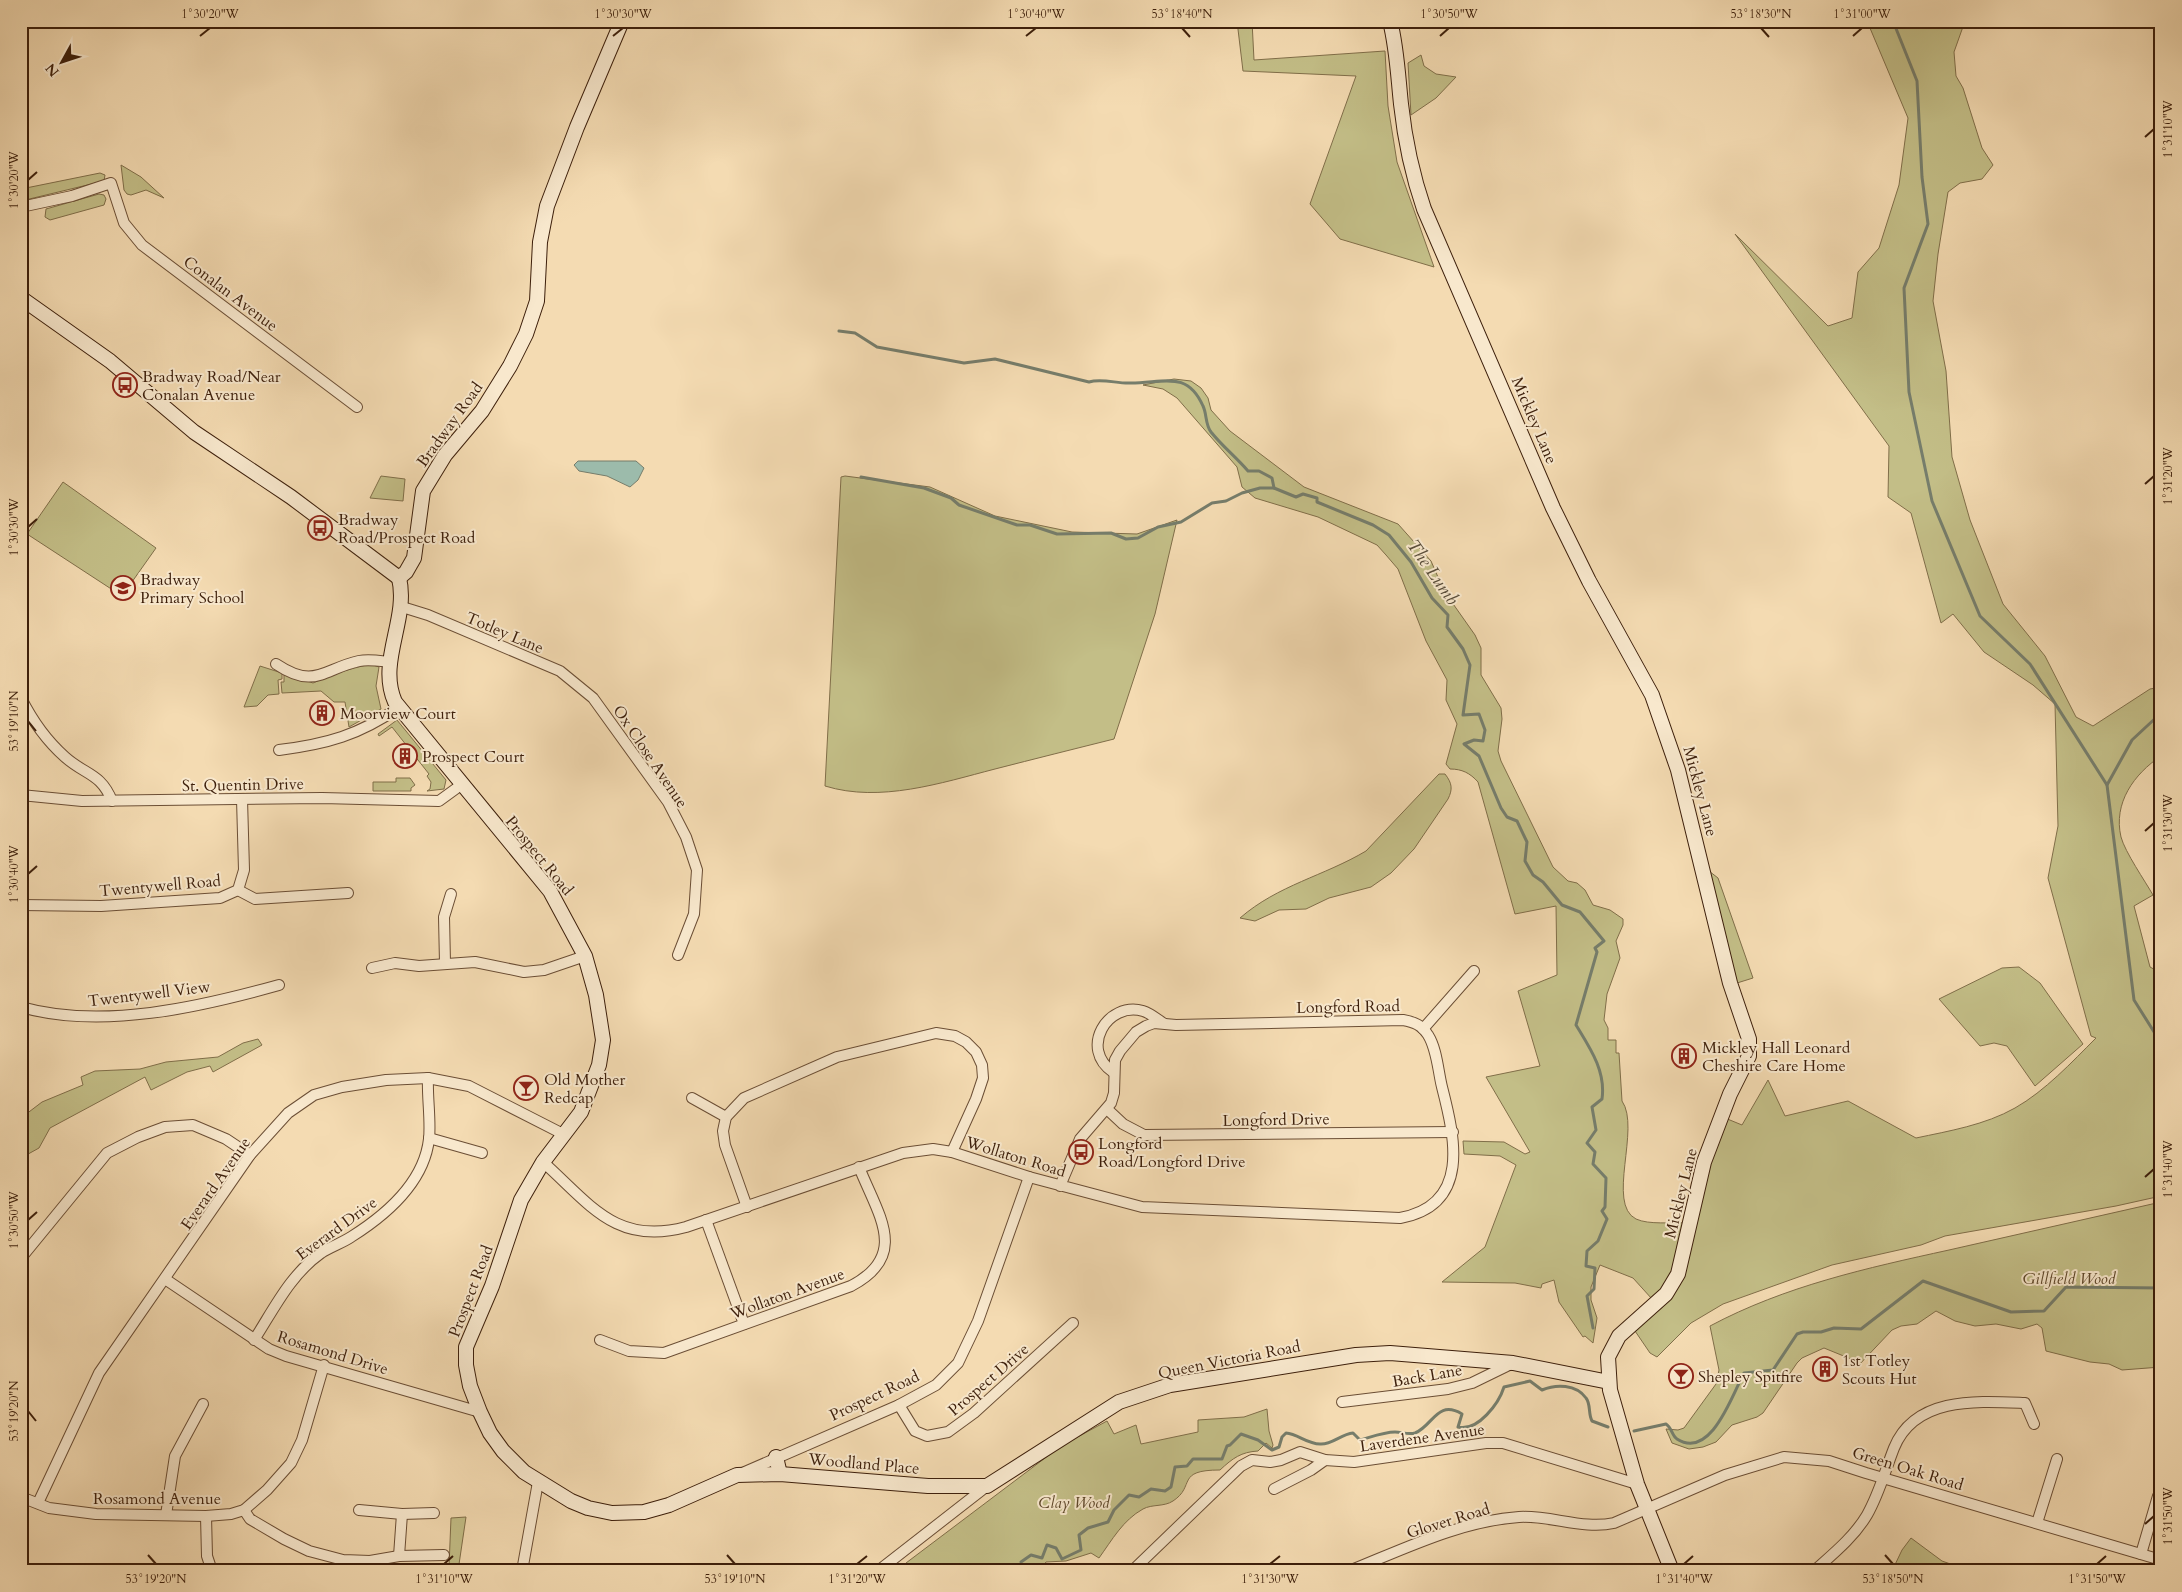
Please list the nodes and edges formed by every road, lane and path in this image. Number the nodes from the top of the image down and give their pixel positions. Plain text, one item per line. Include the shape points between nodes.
1 (622, 21) edge
2 (1390, 21) edge
3 (21, 207) edge
4 (21, 298) edge
5 (357, 407) dead end
6 (399, 578) junction
7 (399, 606) junction
8 (390, 662) junction
9 (276, 664) dead end
10 (21, 698) edge
11 (593, 698) joint
12 (398, 708) junction
13 (280, 750) dead end
14 (462, 785) junction
15 (21, 795) edge
16 (242, 799) junction
17 (112, 801) junction
18 (238, 890) junction
19 (348, 893) dead end
20 (451, 894) dead end
21 (21, 905) edge
22 (682, 951) dead end
23 (585, 956) junction
24 (445, 962) junction
25 (372, 968) dead end
26 (1474, 971) dead end
27 (279, 985) dead end
28 (21, 1007) edge
29 (1163, 1023) junction
30 (1423, 1029) junction
31 (1113, 1072) junction
32 (428, 1078) junction
33 (692, 1098) dead end
34 (1107, 1109) junction
35 (726, 1117) junction
36 (1453, 1132) junction
37 (565, 1135) junction
38 (429, 1138) junction
39 (952, 1152) junction
40 (482, 1153) dead end
41 (250, 1155) junction
42 (543, 1162) junction
43 (859, 1168) junction
44 (1028, 1177) junction
45 (1060, 1186) junction
46 (747, 1207) junction
47 (706, 1220) junction
48 (21, 1258) edge
49 (164, 1279) junction
50 (1073, 1323) dead end
51 (744, 1324) junction
52 (254, 1340) junction
53 (600, 1340) dead end
54 (1513, 1363) junction
55 (324, 1365) junction
56 (1609, 1382) junction
57 (1342, 1402) dead end
58 (203, 1404) dead end
59 (900, 1404) junction
60 (480, 1412) junction
61 (2034, 1424) dead end
62 (776, 1457) junction
63 (2057, 1459) dead end
64 (1325, 1460) junction
65 (780, 1474) junction
66 (737, 1475) junction
67 (1885, 1478) junction
68 (538, 1482) junction
69 (1637, 1484) junction
70 (987, 1486) junction
71 (1274, 1490) dead end
72 (2158, 1496) dead end
73 (21, 1497) edge
74 (38, 1503) junction
75 (1647, 1509) junction
76 (244, 1510) junction
77 (359, 1510) dead end
78 (434, 1513) dead end
79 (402, 1514) junction
80 (166, 1515) junction
81 (206, 1516) junction
82 (2037, 1523) junction
83 (2141, 1554) junction
84 (444, 1555) dead end
85 (399, 1556) junction
86 (2161, 1560) edge
87 (212, 1571) edge
88 (522, 1571) edge
89 (878, 1571) edge
90 (1132, 1571) edge
91 (1349, 1571) edge
92 (1672, 1571) edge
93 (1814, 1571) edge

1 - 6 street, Bradway Road via 544,216 537,300 526,334 482,411 445,455 428,482 421,500 414,558
2 - 56 street, Mickley Lane via 1398,56 1407,151 1424,209 1553,508 1652,695 1678,770 1730,983 1749,1039 1748,1056 1704,1162 1678,1274 1666,1294 1613,1344 1608,1357
3 - 5 street, Conalan Avenue via 72,196 111,183 124,223 142,244
4 - 6 street via 110,362 194,432 283,491
6 - 7 street, Prospect Road
7 - 8 street, Prospect Road
7 - 11 street, Totley Lane via 428,615 560,672
8 - 9 street via 360,661 318,676 288,672
8 - 12 street, Prospect Road via 390,687
10 - 17 street via 44,735 66,758 106,786
11 - 22 street, Ox Close Avenue via 668,802 686,838 697,870 694,914
12 - 13 street via 372,725 339,740
12 - 14 street, Prospect Road
14 - 16 street, St. Quentin Drive via 439,801
14 - 23 street, Prospect Road via 550,891
15 - 17 street, St. Quentin Drive
16 - 17 street, St. Quentin Drive
16 - 18 street, Twentywell Road via 244,870
18 - 19 street via 255,899
18 - 21 street, Twentywell Road via 211,899 101,906
20 - 24 street via 444,917
23 - 24 street via 544,970 524,972 475,962
23 - 37 street, Prospect Road via 596,995 603,1040 590,1091 581,1112
24 - 25 street via 419,966 395,963
26 - 30 street
27 - 28 street, Twentywell View via 189,1006 103,1016 72,1016
29 - 30 street, Longford Road via 1403,1020 1412,1021
29 - 31 street, Longford Road via 1146,1026 1132,1037 1120,1051
29 - 31 street, Longford Road via 1144,1011 1136,1010 1118,1014 1105,1023 1097,1038 1097,1046 1104,1066
30 - 36 street via 1431,1040
31 - 34 street, Longford Road via 1114,1093
32 - 37 street, Everard Avenue via 469,1086
32 - 38 street, Everard Drive
32 - 41 street, Everard Avenue via 386,1080 342,1087 314,1096 288,1113
33 - 35 street
34 - 36 street, Longford Drive via 1123,1124 1144,1135
34 - 45 street, Longford Road via 1080,1138
35 - 39 street via 744,1098 837,1058 936,1033 955,1036 966,1042 982,1065 983,1078 976,1099
35 - 46 street via 725,1145
36 - 45 street, Wollaton Road via 1455,1150 1444,1194 1428,1208 1400,1218 1142,1207
37 - 42 street, Prospect Road
38 - 40 street
38 - 52 street, Everard Drive via 421,1167 404,1194 376,1220 321,1253 296,1276
39 - 43 street, Wollaton Road via 933,1148 918,1150
39 - 44 street, Wollaton Road
41 - 48 street via 226,1139 193,1125 165,1127 138,1137 107,1154
41 - 49 street, Everard Avenue
42 - 47 street, Wollaton Road via 602,1215 622,1228 664,1233
42 - 60 street, Prospect Road via 521,1200 502,1261 466,1347 470,1386
43 - 46 street, Wollaton Road
43 - 51 street, Wollaton Avenue via 886,1237 879,1265 869,1277 851,1286
44 - 45 street, Wollaton Road
44 - 59 street, Prospect Road via 978,1322 958,1363 936,1385
46 - 47 street, Wollaton Road
47 - 51 street
49 - 52 street, Rosamond Drive
49 - 74 street, Everard Avenue via 99,1373
50 - 59 street, Prospect Drive via 974,1413 948,1432 927,1436 915,1431
51 - 53 street, Wollaton Avenue via 664,1353 629,1351
52 - 55 street, Rosamond Drive via 286,1356
54 - 56 street, Queen Victoria Road
54 - 57 street, Back Lane via 1472,1383 1448,1389
54 - 70 street, Queen Victoria Road via 1390,1353 1315,1360 1170,1385 1118,1402
55 - 60 street, Rosamond Drive
55 - 76 street, Rosamond Avenue via 302,1440 291,1463
56 - 69 street, Mickley Lane
58 - 80 street via 175,1456
59 - 62 street, Prospect Road
60 - 68 street, Prospect Road via 503,1451 515,1465
61 - 67 street via 2025,1403 1971,1402 1936,1409 1913,1421 1899,1438
62 - 65 street
62 - 66 street, Prospect Road
63 - 82 street
64 - 69 street, Laverdene Avenue via 1386,1459 1503,1443
64 - 71 street
64 - 90 street, Laverdene Avenue via 1300,1452 1270,1462 1246,1462
65 - 66 street, Woodland Place
65 - 70 street, Woodland Place via 928,1486
66 - 68 street, Prospect Road via 669,1505 628,1514 588,1508
67 - 75 street, Green Oak Road via 1843,1464 1784,1457 1725,1475
67 - 82 street, Green Oak Road
67 - 93 street via 1867,1516
68 - 88 street
69 - 75 street, Mickley Lane
70 - 89 street, Queen Victoria Road
72 - 83 street
73 - 74 street, Rosamond Avenue
74 - 80 street, Rosamond Avenue via 49,1508 96,1514
75 - 91 street, Glover Road via 1604,1525 1534,1516 1476,1523
75 - 92 street, Mickley Lane
76 - 81 street, Rosamond Avenue
76 - 85 street via 250,1519 309,1551 344,1560 370,1561
77 - 79 street
78 - 79 street
79 - 85 street
80 - 81 street, Rosamond Avenue
81 - 87 street via 207,1556
82 - 83 street, Green Oak Road
83 - 86 street, Green Oak Road
84 - 85 street

